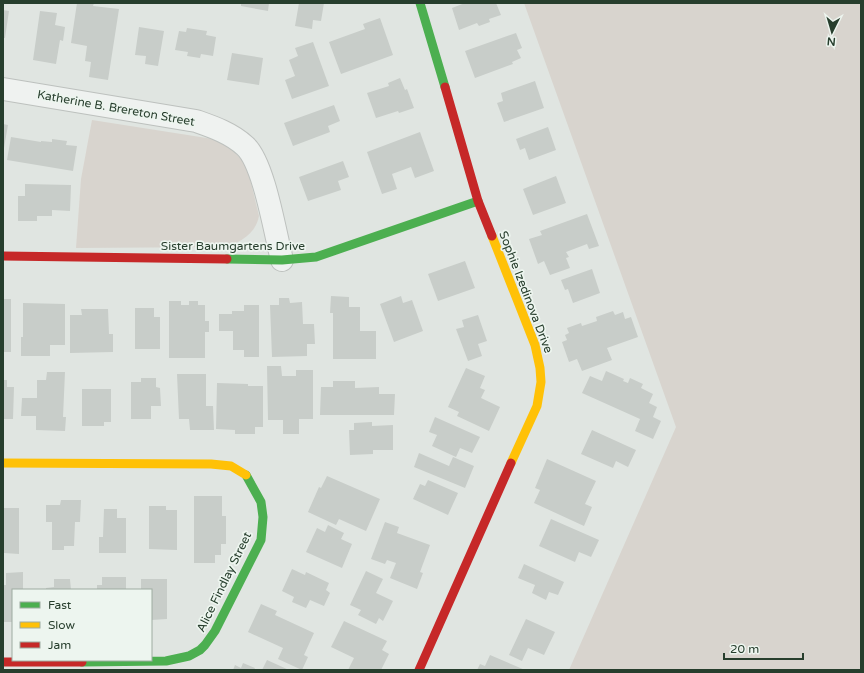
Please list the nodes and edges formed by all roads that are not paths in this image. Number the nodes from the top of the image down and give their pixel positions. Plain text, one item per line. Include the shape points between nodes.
1 (420, 3) edge
2 (3, 88) edge
3 (478, 201) junction
4 (3, 256) edge
5 (282, 260) junction
6 (3, 463) edge
7 (3, 662) edge
8 (419, 670) edge

1 - 3 street, Sophie Izedinova Drive
2 - 5 street, Katherine B. Brereton Street via 196,121 222,130 246,146 261,172
3 - 5 street, Sister Baumgartens Drive via 316,257
3 - 8 street, Sophie Izedinova Drive via 535,345 542,378 541,389 537,406
4 - 5 street, Sister Baumgartens Drive
6 - 7 street, Alice Findlay Street via 231,466 246,475 254,488 261,502 263,518 261,540 216,632 198,652 166,661

